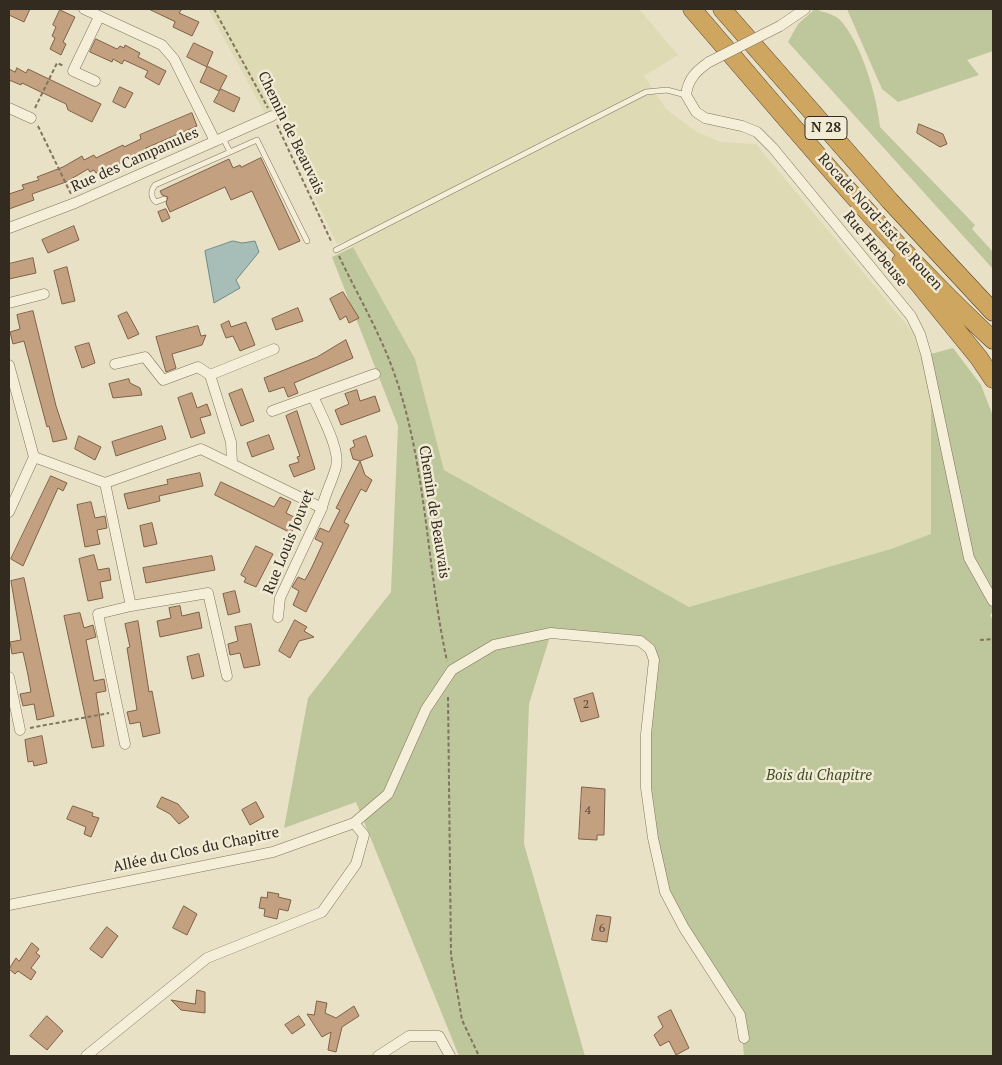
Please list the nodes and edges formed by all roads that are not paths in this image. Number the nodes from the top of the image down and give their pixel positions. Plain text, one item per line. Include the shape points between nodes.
1 (84, 9) edge
2 (692, 9) edge
3 (722, 9) edge
4 (805, 9) edge
5 (100, 17) junction
6 (95, 81) dead end
7 (686, 96) junction
8 (9, 108) edge
9 (272, 116) road end
10 (30, 118) road end
11 (219, 139) junction
12 (230, 152) junction
13 (847, 188) junction
14 (164, 199) dead end
15 (9, 228) edge
16 (926, 240) junction
17 (307, 241) dead end
18 (336, 250) road end
19 (44, 294) dead end
20 (993, 296) edge
21 (9, 303) edge
22 (993, 312) edge
23 (993, 340) edge
24 (274, 350) dead end
25 (115, 364) dead end
26 (9, 365) edge
27 (375, 374) dead end
28 (210, 375) junction
29 (993, 379) edge
30 (12, 393) edge
31 (312, 396) junction
32 (272, 411) dead end
33 (34, 457) junction
34 (232, 464) junction
35 (105, 483) junction
36 (322, 508) junction
37 (9, 512) edge
38 (993, 601) edge
39 (131, 606) junction
40 (278, 617) dead end
41 (227, 676) dead end
42 (9, 678) edge
43 (12, 705) edge
44 (20, 730) road end
45 (125, 744) dead end
46 (354, 823) junction
47 (9, 905) edge
48 (744, 1038) dead end
49 (86, 1056) edge
50 (378, 1056) edge
51 (450, 1056) edge

1 - 5 street
2 - 13 highway, Rocade Nord-Est de Rouen / N 28
3 - 16 highway, Rocade Nord-Est de Rouen / N 28
4 - 7 street, bridge via 780,26 709,62 694,73
5 - 6 street via 73,71
5 - 11 street via 162,45 174,59
7 - 18 lane via 667,90 646,92
7 - 38 street, Rue Herbeuse via 696,112 706,118 757,132 911,316 926,354 969,558
8 - 10 street
9 - 11 street, Rue des Campanules
11 - 12 lane
11 - 15 street, Rue des Campanules via 75,203
12 - 14 lane via 155,185 153,200
12 - 17 lane via 258,140
13 - 23 highway, Rocade Nord-Est de Rouen / N 28
13 - 29 highway via 892,252
16 - 20 highway
16 - 22 highway, Rocade Nord-Est de Rouen / N 28
19 - 21 street
24 - 28 street
25 - 28 street via 145,356 163,380 198,367
26 - 30 street
27 - 31 street
28 - 34 street via 231,442
30 - 33 street
31 - 32 street
31 - 36 street, Rue Louis Jouvet via 336,452 337,466 324,494
33 - 35 street
33 - 37 street
34 - 35 street via 200,449
34 - 36 street
35 - 39 street
36 - 40 street, Rue Louis Jouvet via 280,598
39 - 41 street via 208,593
39 - 45 street via 98,614
42 - 43 street
43 - 44 street
46 - 47 street, Allée du Clos du Chapitre via 273,852
46 - 48 street, Allée du Clos du Chapitre via 388,794 426,709 452,670 494,645 551,633 640,641 650,649 654,660 646,734 646,788 665,892 684,928 740,1015
46 - 49 street via 364,836 356,864 322,912 207,958
50 - 51 street via 409,1036 438,1036

